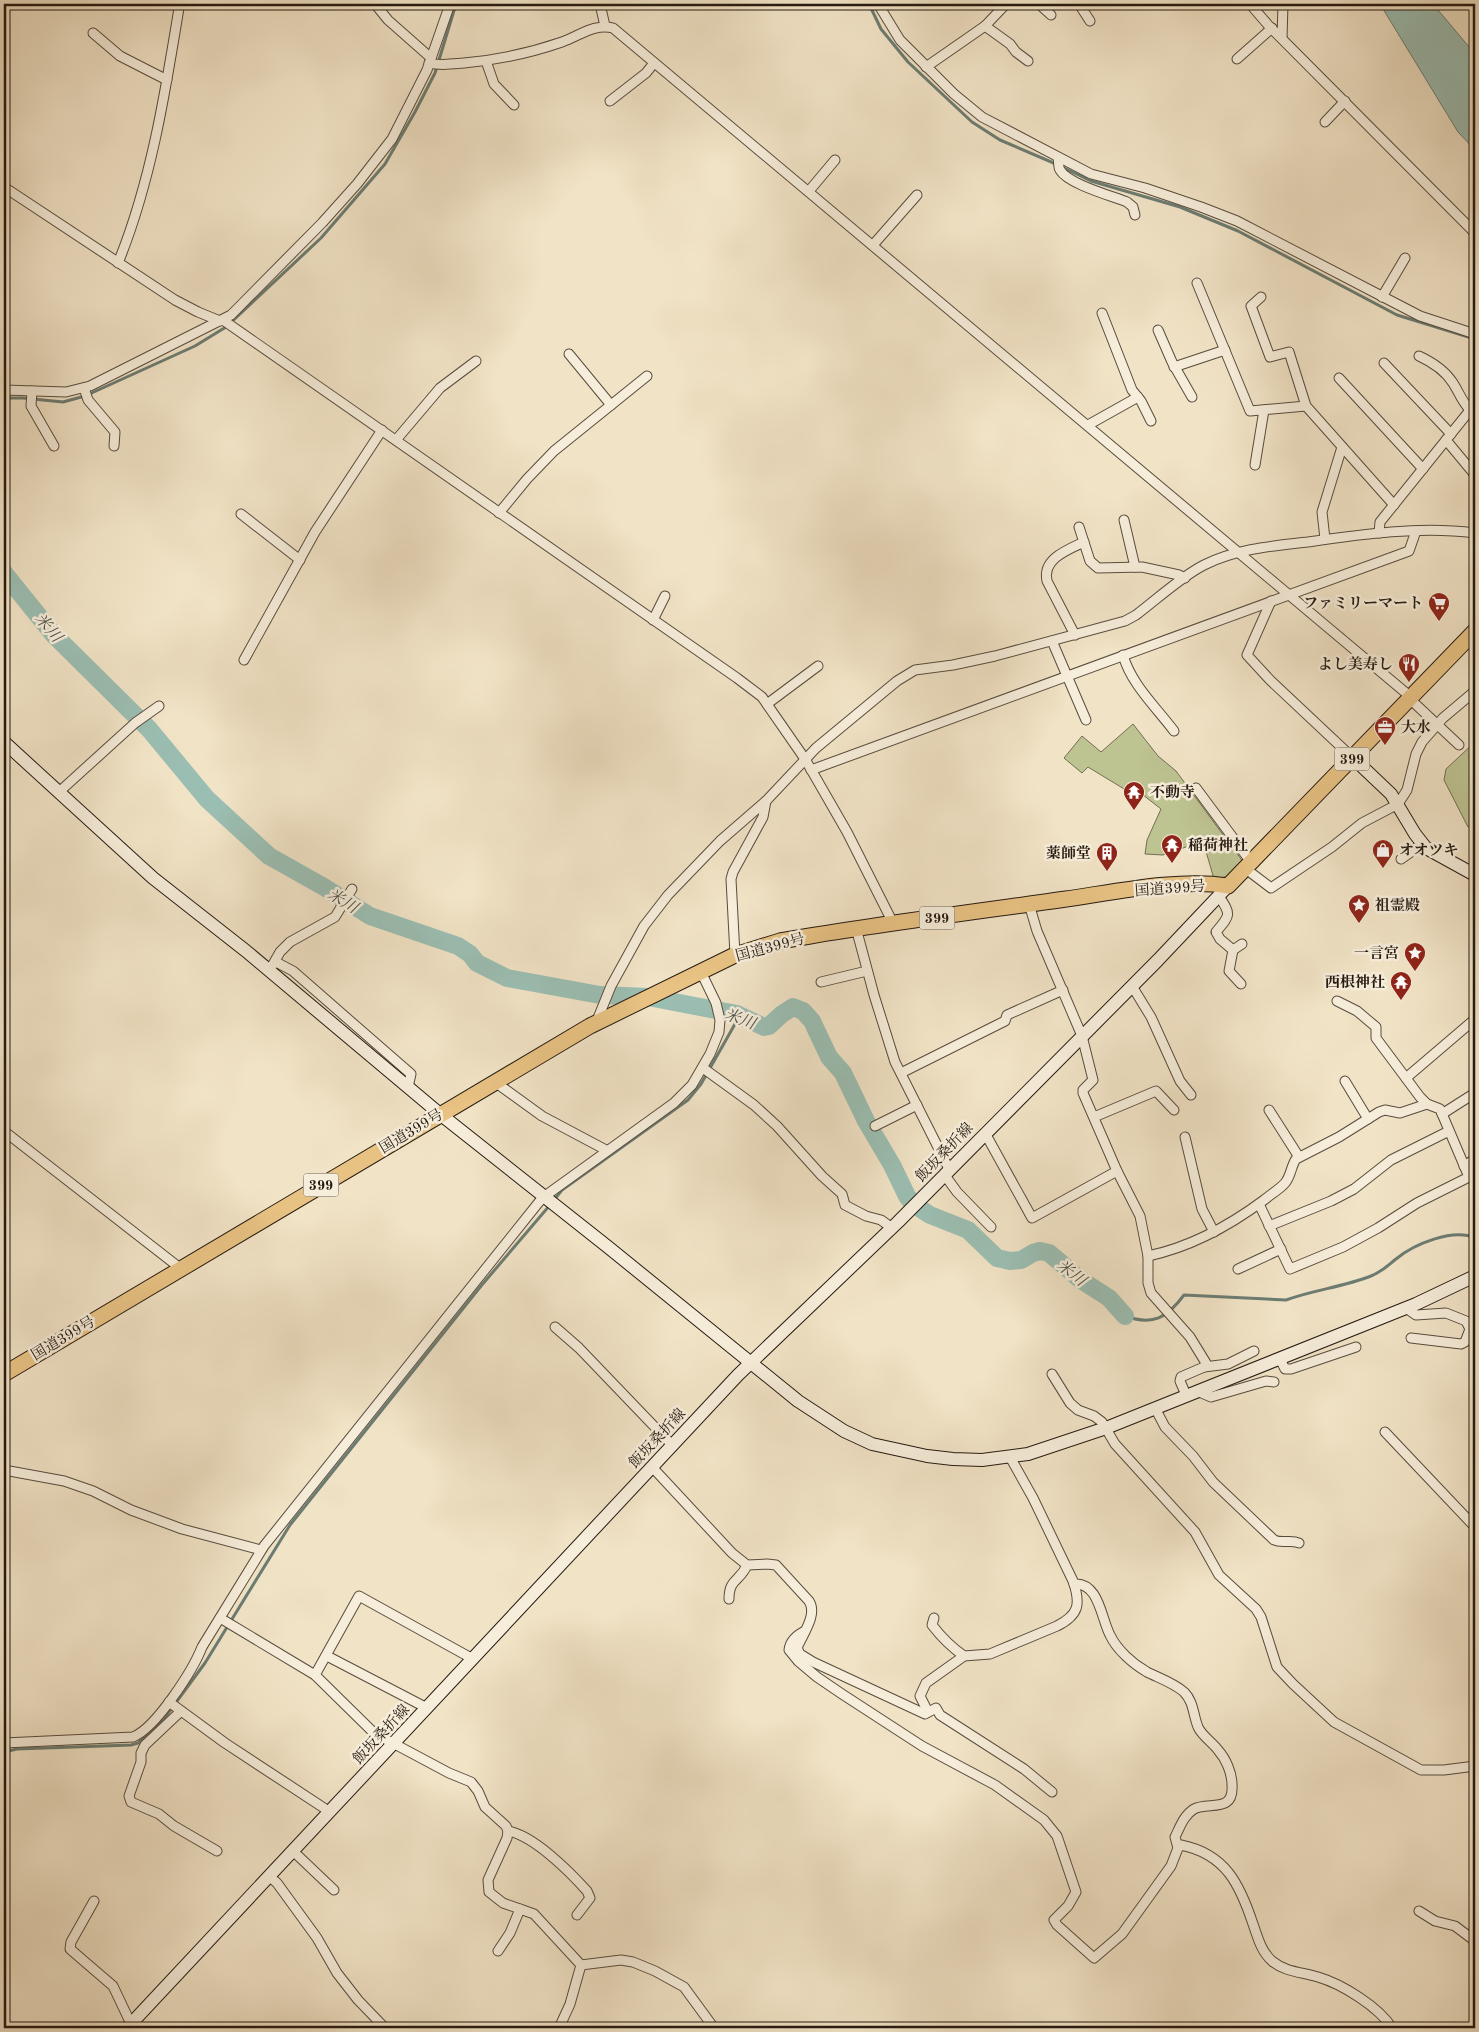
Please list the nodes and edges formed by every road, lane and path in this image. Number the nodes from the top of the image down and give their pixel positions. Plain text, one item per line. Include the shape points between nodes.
1 (375, 4) edge
2 (450, 4) edge
3 (600, 4) edge
4 (878, 4) edge
5 (1006, 4) edge
6 (1039, 4) edge
7 (1079, 4) edge
8 (1250, 4) edge
9 (1283, 4) edge
10 (179, 8) dead end
11 (1051, 16) dead end
12 (1090, 21) dead end
13 (605, 26) junction
14 (985, 26) junction
15 (1272, 28) junction
16 (93, 33) dead end
17 (1282, 38) junction
18 (1237, 59) dead end
19 (486, 61) junction
20 (1028, 61) dead end
21 (431, 62) junction
22 (654, 63) junction
23 (926, 67) junction
24 (167, 80) junction
25 (610, 101) dead end
26 (1345, 101) junction
27 (514, 105) dead end
28 (1325, 122) dead end
29 (835, 160) dead end
30 (1059, 163) junction
31 (4, 187) edge
32 (809, 191) junction
33 (917, 195) dead end
34 (1135, 215) dead end
35 (1475, 232) edge
36 (873, 245) junction
37 (1405, 258) dead end
38 (118, 263) junction
39 (1197, 283) dead end
40 (1261, 297) dead end
41 (1382, 297) junction
42 (1102, 313) dead end
43 (226, 322) junction
44 (1158, 330) dead end
45 (1475, 334) edge
46 (1225, 350) junction
47 (569, 354) dead end
48 (1420, 356) dead end
49 (476, 361) dead end
50 (1384, 363) dead end
51 (1174, 366) junction
52 (647, 376) dead end
53 (1339, 378) dead end
54 (4, 390) edge
55 (85, 392) junction
56 (31, 396) junction
57 (1192, 397) dead end
58 (1138, 398) junction
59 (611, 405) junction
60 (1306, 406) junction
61 (1473, 407) edge
62 (1264, 410) junction
63 (1151, 421) dead end
64 (1088, 425) junction
65 (382, 430) junction
66 (1448, 437) junction
67 (396, 440) junction
68 (54, 446) dead end
69 (114, 446) dead end
70 (1342, 447) junction
71 (1255, 465) dead end
72 (1423, 469) junction
73 (1475, 475) edge
74 (1394, 505) junction
75 (499, 513) junction
76 (241, 514) dead end
77 (1124, 520) dead end
78 (1079, 527) dead end
79 (1416, 532) junction
80 (1379, 533) junction
81 (1475, 533) edge
82 (1325, 539) junction
83 (1084, 542) junction
84 (1240, 552) junction
85 (300, 560) junction
86 (1135, 567) junction
87 (1185, 578) junction
88 (1288, 594) junction
89 (665, 596) dead end
90 (1271, 601) junction
91 (653, 620) junction
92 (1475, 631) edge
93 (1075, 635) junction
94 (1052, 641) junction
95 (1123, 655) junction
96 (244, 660) dead end
97 (818, 666) dead end
98 (1066, 676) junction
99 (1475, 691) edge
100 (1411, 698) junction
101 (767, 704) junction
102 (159, 706) dead end
103 (1086, 720) dead end
104 (1438, 724) junction
105 (1174, 730) dead end
106 (4, 742) edge
107 (1459, 745) dead end
108 (1353, 758) junction
109 (805, 759) junction
110 (811, 770) junction
111 (1196, 788) dead end
112 (59, 792) junction
113 (766, 801) junction
114 (1398, 804) junction
115 (1422, 844) junction
116 (1402, 859) dead end
117 (1248, 866) junction
118 (1475, 875) edge
119 (1223, 891) junction
120 (348, 897) dead end
121 (1029, 904) junction
122 (893, 924) junction
123 (856, 928) junction
124 (1242, 944) dead end
125 (1233, 950) junction
126 (735, 955) junction
127 (272, 966) junction
128 (867, 971) junction
129 (701, 972) junction
130 (820, 982) dead end
131 (1241, 984) dead end
132 (1132, 986) junction
133 (1063, 990) junction
134 (1337, 1001) dead end
135 (1475, 1019) edge
136 (596, 1023) junction
137 (1082, 1036) junction
138 (707, 1070) junction
139 (901, 1073) junction
140 (1406, 1078) junction
141 (1346, 1081) dead end
142 (495, 1082) junction
143 (1475, 1093) edge
144 (1191, 1095) dead end
145 (1427, 1104) junction
146 (917, 1105) junction
147 (1174, 1110) dead end
148 (1269, 1110) dead end
149 (440, 1114) junction
150 (1442, 1114) junction
151 (1094, 1117) junction
152 (1368, 1119) junction
153 (875, 1126) dead end
154 (4, 1131) edge
155 (1450, 1131) junction
156 (985, 1133) junction
157 (1185, 1137) dead end
158 (606, 1150) junction
159 (1299, 1157) junction
160 (1475, 1159) edge
161 (1464, 1166) junction
162 (1117, 1171) junction
163 (947, 1172) junction
164 (1472, 1178) edge
165 (546, 1198) junction
166 (1259, 1204) junction
167 (1269, 1226) junction
168 (991, 1227) dead end
169 (892, 1228) junction
170 (1214, 1232) junction
171 (1281, 1249) junction
172 (1148, 1256) junction
173 (180, 1268) junction
174 (1238, 1269) dead end
175 (1475, 1276) edge
176 (1406, 1308) junction
177 (555, 1327) dead end
178 (1411, 1338) dead end
179 (1356, 1347) dead end
180 (1254, 1351) dead end
181 (1280, 1358) junction
182 (752, 1362) junction
183 (1204, 1367) junction
184 (4, 1374) edge
185 (1052, 1374) dead end
186 (1274, 1382) dead end
187 (1192, 1393) junction
188 (1155, 1408) junction
189 (1106, 1428) junction
190 (1386, 1432) dead end
191 (673, 1446) junction
192 (1010, 1457) junction
193 (652, 1468) junction
194 (4, 1470) edge
195 (1475, 1527) edge
196 (1300, 1543) dead end
197 (261, 1550) junction
198 (747, 1565) junction
199 (1074, 1584) junction
200 (729, 1599) dead end
201 (934, 1618) dead end
202 (222, 1619) junction
203 (805, 1630) junction
204 (327, 1656) junction
205 (964, 1656) junction
206 (473, 1659) junction
207 (315, 1675) junction
208 (175, 1707) junction
209 (428, 1708) junction
210 (928, 1712) junction
211 (4, 1743) edge
212 (394, 1744) junction
213 (1475, 1766) edge
214 (1052, 1792) dead end
215 (330, 1812) junction
216 (508, 1831) junction
217 (1178, 1848) junction
218 (217, 1851) dead end
219 (293, 1851) junction
220 (270, 1877) junction
221 (334, 1890) dead end
222 (94, 1901) dead end
223 (520, 1909) junction
224 (1419, 1911) dead end
225 (577, 1915) dead end
226 (1475, 1941) edge
227 (498, 1951) dead end
228 (581, 1965) junction
229 (129, 2026) edge
230 (385, 2028) edge
231 (559, 2028) edge
232 (714, 2028) edge
233 (1392, 2028) edge

1 - 21 street
2 - 21 street
3 - 13 street
4 - 23 street via 900,40
5 - 14 street
6 - 11 street
7 - 12 street
8 - 15 street
9 - 17 street
10 - 24 street
13 - 19 street via 540,49
13 - 22 street via 613,28
14 - 20 street
14 - 23 street
15 - 17 street
15 - 18 street
16 - 24 street via 120,56
17 - 26 street
19 - 21 street via 445,65
19 - 27 street via 494,84
21 - 43 street via 392,138 357,184
22 - 25 street
22 - 32 street
23 - 30 street via 982,117
24 - 38 street via 147,176 132,229
26 - 28 street
26 - 35 street
29 - 32 street
30 - 34 street via 1074,181 1127,202
30 - 41 street via 1202,206
31 - 38 street
32 - 36 street
33 - 36 street
36 - 64 street
37 - 41 street
38 - 43 street via 176,300
39 - 46 street
40 - 60 street via 1251,306 1270,357 1289,352
41 - 45 street via 1420,316
42 - 58 street
43 - 55 street
43 - 65 street
44 - 51 street
46 - 51 street
46 - 62 street via 1250,411
47 - 59 street
48 - 61 street via 1453,382 1461,400
49 - 67 street via 440,388
50 - 66 street
51 - 57 street
52 - 59 street
53 - 72 street
54 - 56 street
55 - 56 street
55 - 69 street via 115,432
56 - 68 street via 31,406
58 - 63 street
58 - 64 street
59 - 75 street via 554,451
60 - 62 street
60 - 70 street
61 - 66 street
62 - 71 street
64 - 84 street
65 - 67 street
65 - 85 street
66 - 72 street
66 - 73 street
67 - 75 street
70 - 74 street
70 - 82 street via 1322,512
72 - 74 street
74 - 80 street via 1380,522
75 - 91 street
76 - 85 street
77 - 86 street
78 - 83 street
79 - 80 street
79 - 81 street via 1452,530
79 - 88 street via 1409,551
80 - 82 street
82 - 84 street
83 - 86 street via 1090,561 1098,568
83 - 93 street via 1062,552 1048,566 1045,574
84 - 87 street via 1202,566
84 - 88 street
85 - 96 street
86 - 87 street
87 - 93 street via 1125,621
88 - 90 street
88 - 100 street
89 - 91 street
90 - 95 street
90 - 108 street via 1247,655
91 - 101 street via 738,678
92 - 100 highway, 国道399号 / 399
93 - 94 street
94 - 98 street
94 - 109 street via 953,665 915,670 897,681
95 - 98 street
95 - 105 street via 1132,678
97 - 101 street
98 - 103 street
98 - 110 street
99 - 104 street
100 - 104 street
100 - 108 highway, 国道399号 / 399
101 - 109 street
102 - 112 street via 135,723
104 - 107 street
104 - 114 street via 1422,742 1407,790
106 - 112 street
108 - 114 street
108 - 117 highway, 国道399号 / 399
109 - 110 street
109 - 113 street
110 - 122 street via 847,832
111 - 117 street
112 - 127 street via 153,878
113 - 126 street via 763,817 731,880
113 - 136 street via 720,841 644,926 611,986
114 - 115 street
114 - 117 street via 1362,823 1271,888
115 - 116 street
115 - 118 street
117 - 119 highway, 国道399号 / 399
119 - 121 highway, 国道399号 / 399 via 1216,884 1168,886
119 - 125 street via 1228,914 1216,932
119 - 132 street, 飯坂桑折線
120 - 127 street via 331,920 290,942
121 - 122 highway, 国道399号 / 399
121 - 133 street
122 - 123 highway, 国道399号 / 399
123 - 126 highway, 国道399号 / 399 via 780,941
123 - 128 street
124 - 125 street
125 - 131 street via 1229,971
126 - 129 highway, 国道399号 / 399
127 - 149 street
128 - 130 street
128 - 139 street
129 - 136 highway, 国道399号 / 399
129 - 138 street via 719,1016 719,1032
132 - 137 street, 飯坂桑折線
132 - 144 street via 1151,1017 1180,1081
133 - 137 street
133 - 139 street via 1007,1015 1005,1021
134 - 140 street via 1357,1011 1376,1027 1376,1038
135 - 140 street
136 - 142 highway, 国道399号 / 399
137 - 151 street via 1093,1080 1083,1090
137 - 156 street, 飯坂桑折線
138 - 158 street via 684,1095
138 - 169 street via 777,1126 842,1194 845,1205
139 - 146 street
140 - 145 street
141 - 152 street
142 - 149 highway, 国道399号 / 399
142 - 158 street via 542,1116
143 - 150 street
145 - 150 street via 1440,1109
145 - 152 street via 1400,1114 1385,1110
146 - 153 street
146 - 163 street
147 - 151 street via 1156,1091
148 - 159 street
149 - 165 street
149 - 173 highway, 国道399号 / 399
150 - 155 street
151 - 162 street
152 - 159 street
154 - 173 street
155 - 161 street
155 - 167 street via 1391,1160 1339,1197
156 - 162 street via 1032,1218
156 - 163 street, 飯坂桑折線
157 - 170 street via 1202,1208
158 - 165 street
159 - 166 street via 1292,1164 1286,1183
160 - 161 street
161 - 164 street
162 - 172 street via 1140,1216
163 - 168 street via 957,1192
163 - 169 street, 飯坂桑折線
164 - 171 street via 1418,1203 1344,1246 1290,1269
165 - 182 street
165 - 197 street via 494,1256
166 - 167 street
166 - 170 street
167 - 171 street
169 - 182 street, 飯坂桑折線
170 - 172 street via 1176,1250
171 - 174 street
172 - 183 street via 1151,1293 1204,1356
173 - 184 highway, 国道399号 / 399
175 - 176 street
176 - 178 street via 1416,1315 1446,1313 1466,1321 1470,1328 1462,1344
176 - 181 street
177 - 191 street
179 - 181 street via 1291,1369 1286,1369
180 - 183 street via 1228,1364
181 - 187 street
182 - 191 street, 飯坂桑折線
182 - 192 street via 821,1418 872,1444 954,1459
183 - 187 street via 1181,1377 1180,1381
185 - 189 street via 1070,1403 1098,1418
186 - 187 street via 1266,1381 1211,1397
187 - 188 street
188 - 189 street
188 - 196 street via 1165,1427 1232,1501 1274,1540
189 - 192 street
189 - 213 street via 1115,1444 1195,1532 1218,1575 1256,1609 1277,1667 1306,1697 1334,1722 1421,1770
190 - 195 street
191 - 193 street, 飯坂桑折線
192 - 199 street
193 - 198 street
193 - 206 street, 飯坂桑折線
194 - 197 street via 64,1481 182,1528
197 - 202 street
198 - 200 street via 730,1586
198 - 203 street via 776,1565 809,1601 812,1613
199 - 205 street via 1078,1594 1077,1605 1075,1613 1067,1621 990,1654
199 - 217 street via 1085,1585 1093,1593 1119,1649 1139,1667 1184,1692 1191,1702 1199,1729 1219,1751 1230,1774 1232,1791 1228,1800 1220,1806 1199,1807 1190,1812 1175,1837
201 - 205 street via 932,1625 941,1637
202 - 207 street
202 - 208 street via 202,1647
203 - 210 street via 797,1651 805,1658 926,1714
203 - 217 street via 791,1643 789,1650 817,1677 922,1746 995,1785 1054,1830 1076,1892 1054,1920 1094,1958 1131,1922 1171,1866
204 - 206 street via 359,1596
204 - 207 street
204 - 209 street
205 - 210 street via 922,1688 921,1699
206 - 209 street, 飯坂桑折線
207 - 212 street via 374,1733
208 - 211 street via 133,1737
208 - 215 street
208 - 218 street via 140,1753 129,1796 131,1802 159,1814
209 - 212 street, 飯坂桑折線
210 - 214 street via 936,1708 940,1715 1024,1769
212 - 215 street, 飯坂桑折線
212 - 216 street via 471,1782 485,1807
215 - 219 street, 飯坂桑折線
216 - 223 street via 488,1880 488,1888 503,1903
216 - 225 street via 553,1857 587,1891 590,1898
217 - 233 street via 1181,1844 1198,1850 1228,1870 1243,1896 1260,1945 1271,1960 1281,1968 1319,1977 1341,1987 1375,2009
219 - 220 street, 飯坂桑折線
219 - 221 street
220 - 229 street, 飯坂桑折線
220 - 230 street via 317,1938 336,1973
222 - 229 street via 70,1949 113,1986
223 - 227 street
223 - 228 street via 534,1914
224 - 226 street via 1455,1926
228 - 231 street
228 - 232 street via 621,1960 655,1971 684,1987

